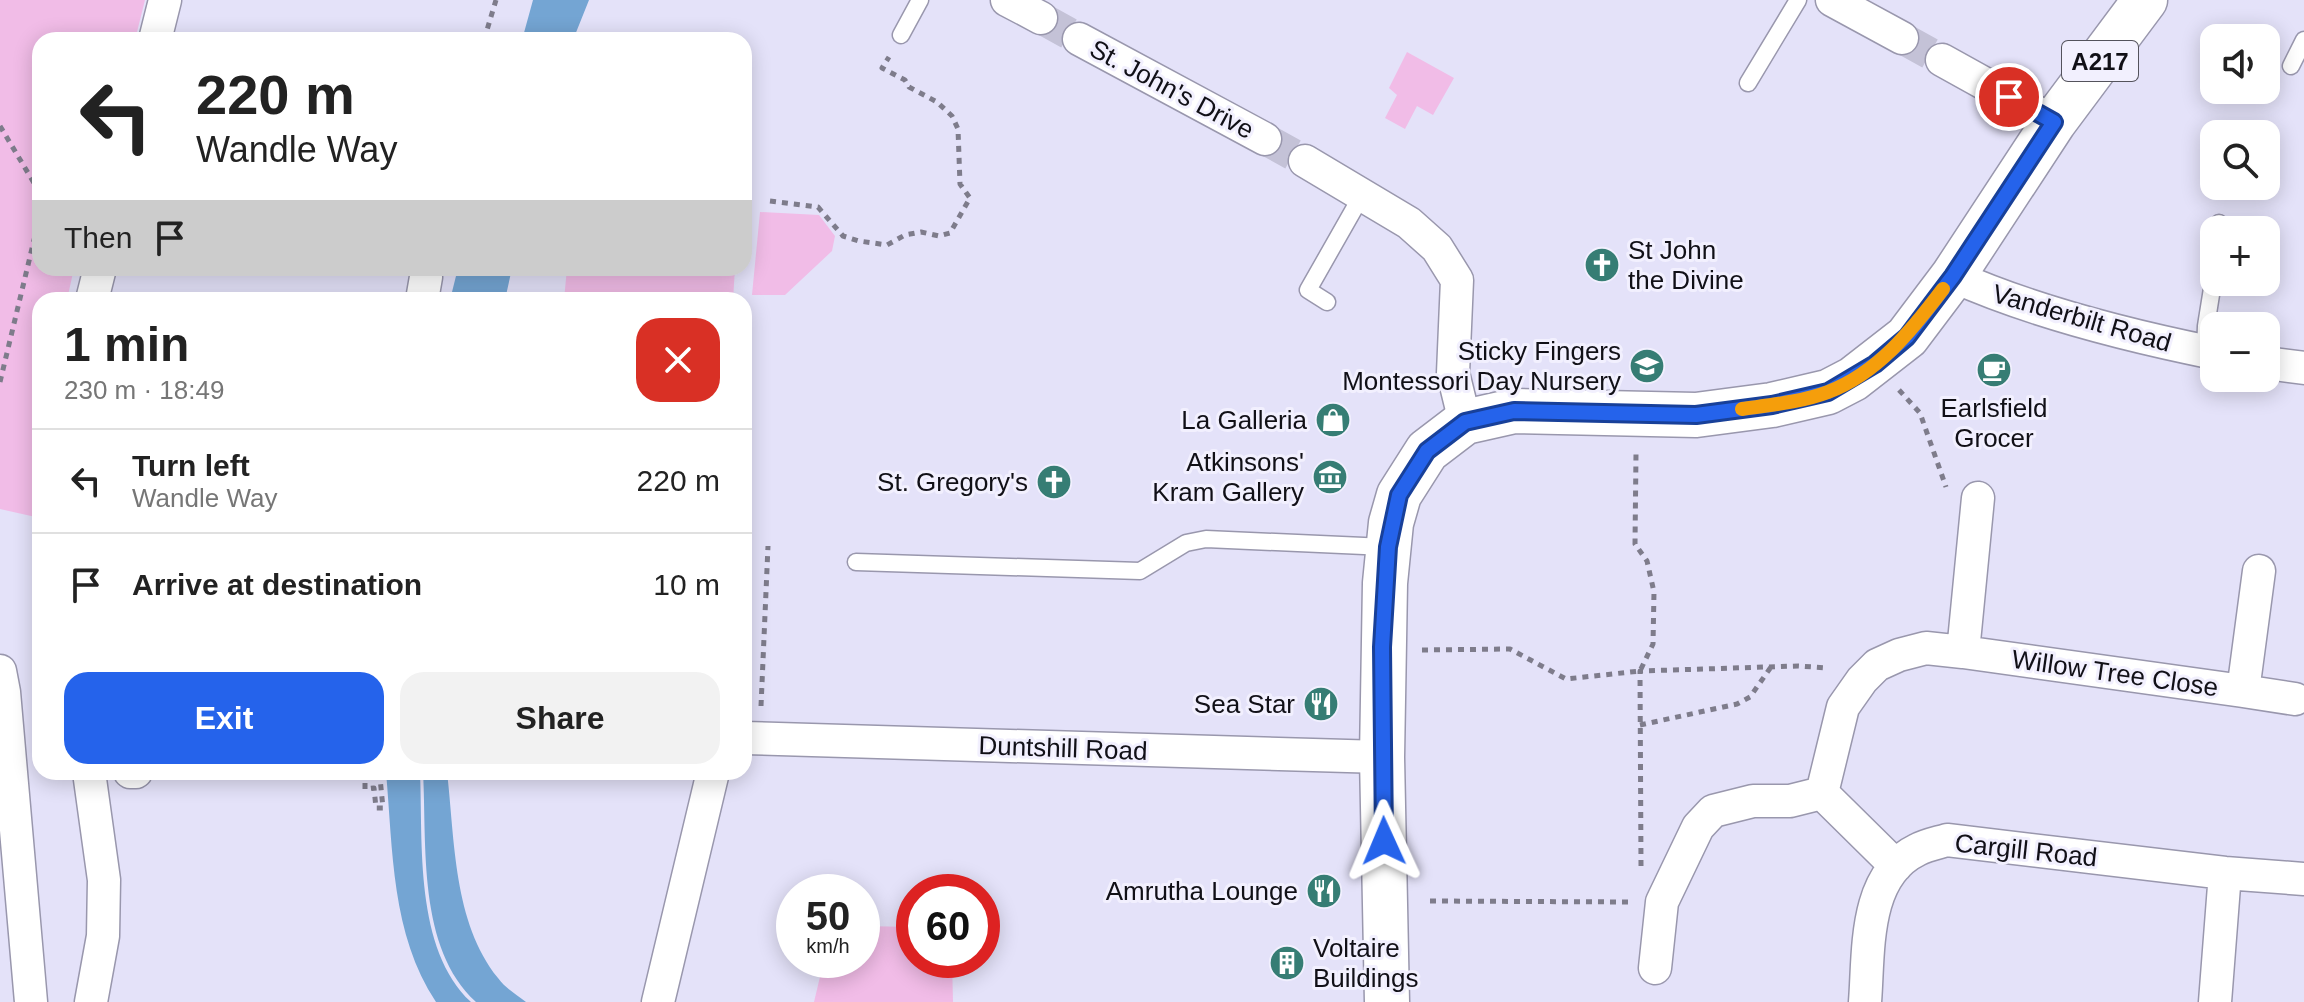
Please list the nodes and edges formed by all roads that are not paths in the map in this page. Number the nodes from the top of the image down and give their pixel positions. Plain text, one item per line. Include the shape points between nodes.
1 (165, 0) edge
2 (920, 0) edge
3 (1007, 0) edge
4 (1798, 0) edge
5 (1832, 0) edge
6 (2145, 0) edge
7 (1041, 18) tunnel mouth
8 (157, 32) edge
9 (901, 35) road end
10 (1902, 38) tunnel mouth
11 (1079, 39) tunnel mouth
12 (2304, 40) edge
13 (1942, 60) tunnel mouth
14 (2291, 66) dead end
15 (1748, 83) dead end
16 (2054, 122) junction
17 (1265, 139) tunnel mouth
18 (1305, 161) tunnel mouth
19 (1362, 195) junction
20 (1953, 276) junction
21 (1327, 302) dead end
22 (2200, 350) edge
23 (2280, 365) edge
24 (2304, 368) edge
25 (1465, 422) junction
26 (1978, 498) dead end
27 (1388, 547) junction
28 (856, 562) dead end
29 (2259, 571) dead end
30 (1963, 652) junction
31 (0, 671) edge
32 (2243, 691) junction
33 (2299, 703) edge
34 (752, 739) edge
35 (1382, 757) junction
36 (90, 780) edge
37 (711, 780) edge
38 (1822, 793) junction
39 (1896, 866) junction
40 (2225, 873) junction
41 (2304, 879) edge
42 (1655, 968) dead end
43 (31, 1002) edge
44 (91, 1002) edge
45 (658, 1002) edge
46 (1387, 1002) edge
47 (1865, 1002) edge
48 (2215, 1002) edge

1 - 8 street
2 - 9 lane
3 - 7 street
4 - 15 lane
5 - 10 street
6 - 16 main road, A217
11 - 17 street, St. John's Drive
12 - 14 lane
13 - 16 street
16 - 20 main road, A217
18 - 19 street
19 - 21 lane via 1308,290
19 - 25 street via 1418,231 1437,248 1457,280 1453,373
20 - 22 street, Vanderbilt Road via 2005,297
20 - 25 main road, A217 via 1907,337 1828,392 1696,415 1514,411
23 - 24 street
25 - 27 main road, A217 via 1427,451 1411,474 1399,495
26 - 30 street
27 - 28 lane via 1206,539 1186,543 1140,571
27 - 35 main road, A217
29 - 32 street, Willow Tree Close
30 - 32 street, Willow Tree Close
30 - 38 street, Willow Tree Close via 1926,648 1877,665 1843,707
31 - 43 street
32 - 33 street
34 - 35 street, Duntshill Road
35 - 46 main road, A217
36 - 44 street via 104,880 103,936
37 - 45 street
38 - 39 street
38 - 42 street via 1713,811 1698,827 1662,902
39 - 40 street, Cargill Road via 1915,850 1947,840
39 - 47 street, Cargill Road via 1873,910
40 - 41 street, Cargill Road
40 - 48 street

